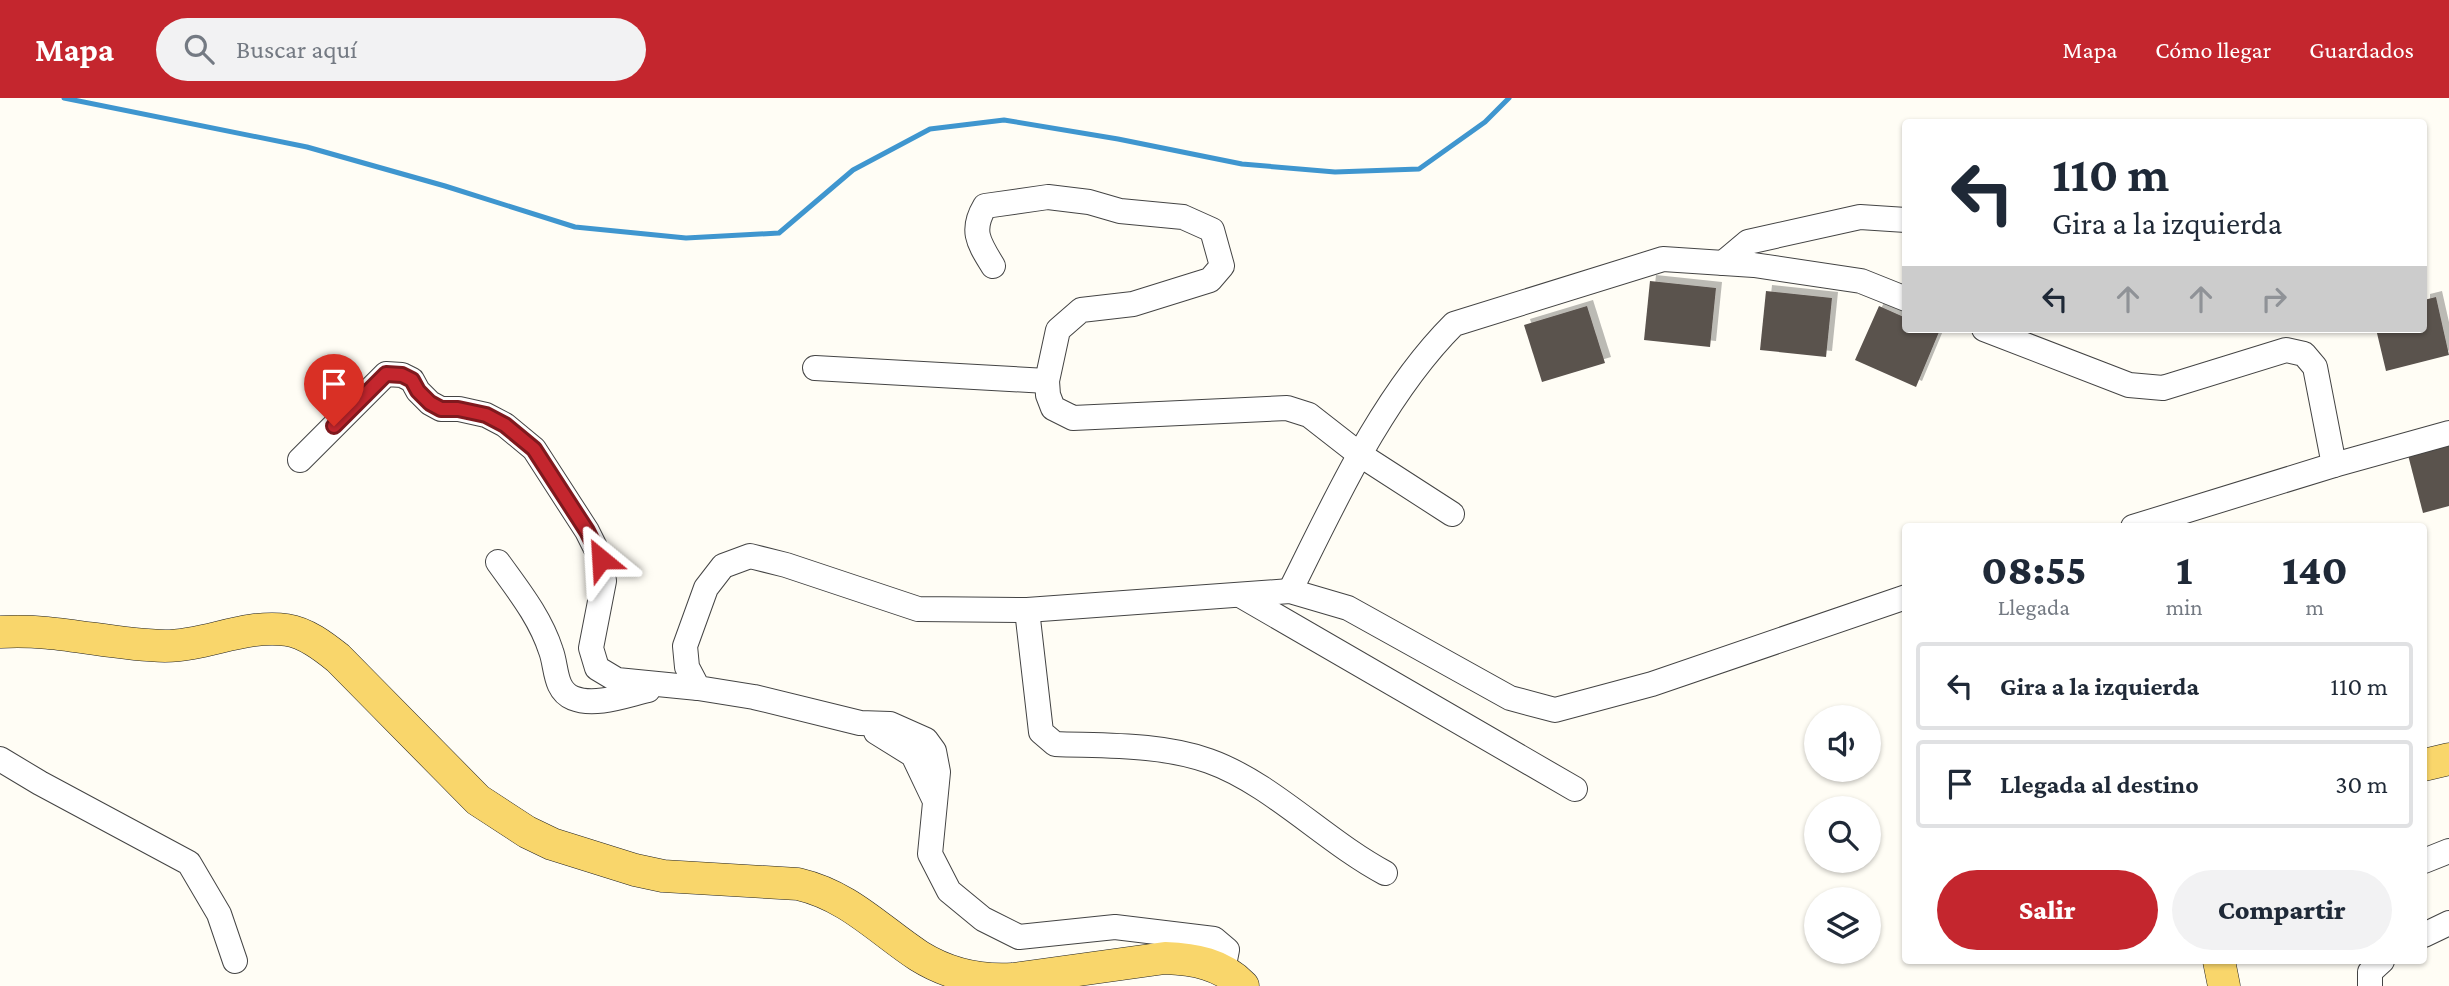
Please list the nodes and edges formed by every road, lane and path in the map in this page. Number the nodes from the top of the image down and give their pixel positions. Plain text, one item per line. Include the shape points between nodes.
1 (1902, 220) edge
2 (1723, 262) junction
3 (993, 266) dead end
4 (1902, 297) edge
5 (1994, 333) edge
6 (815, 368) dead end
7 (1047, 381) junction
8 (2449, 433) edge
9 (1359, 454) junction
10 (300, 460) dead end
11 (2334, 465) junction
12 (1452, 514) dead end
13 (2146, 523) edge
14 (498, 562) dead end
15 (1290, 591) junction
16 (1240, 594) junction
17 (1902, 598) edge
18 (1329, 602) junction
19 (1027, 610) junction
20 (0, 632) edge
21 (1313, 637) junction
22 (669, 685) junction
23 (698, 688) junction
24 (2449, 759) edge
25 (0, 760) edge
26 (2427, 764) edge
27 (1575, 789) dead end
28 (2449, 851) edge
29 (2427, 860) edge
30 (1385, 873) dead end
31 (2449, 923) edge
32 (2427, 934) edge
33 (235, 961) dead end
34 (2220, 964) edge
35 (2379, 964) edge
36 (1233, 978) edge
37 (2224, 986) edge
38 (2370, 986) edge

1 - 2 street via 1860,217 1748,242
2 - 4 street via 1861,281
2 - 9 street via 1662,259 1454,324 1429,349
3 - 7 street via 978,241 976,220 985,206 1048,197 1183,217 1212,230 1222,265 1210,280 1133,304 1081,310 1058,330
5 - 11 street via 2129,385 2164,388 2286,350 2304,354 2315,367
6 - 7 street
7 - 9 street via 1053,408 1073,418 1287,408 1309,415
8 - 11 street
9 - 12 street
9 - 15 street
10 - 22 street via 386,374 412,380 424,397 441,409 486,415 505,425 534,449 601,559 604,581 590,648 597,668 617,680
11 - 13 street
14 - 22 street via 539,621 563,691 575,699 598,701
15 - 16 street
15 - 18 street
16 - 19 street
16 - 21 street
17 - 18 street via 1653,684 1555,710 1510,698 1348,608
18 - 21 street
19 - 23 street via 918,609 750,556 723,566 706,589 685,646 687,667
19 - 30 street via 1041,732 1055,744 1165,750 1210,761 1256,785
20 - 36 main road via 50,632 168,646 266,629 287,630 321,644 338,658 478,800 552,844 663,877 816,888 860,912 920,957 964,976 1013,979 1165,958 1205,962
21 - 27 street
22 - 23 street
23 - 36 street via 860,723 890,724 926,740 934,751 938,772 930,854 949,891 983,919 1019,937 1115,928 1214,939 1227,950
24 - 26 main road
25 - 33 street via 189,863 219,914
28 - 29 street
31 - 32 street
34 - 37 main road
35 - 38 street via 2370,972

